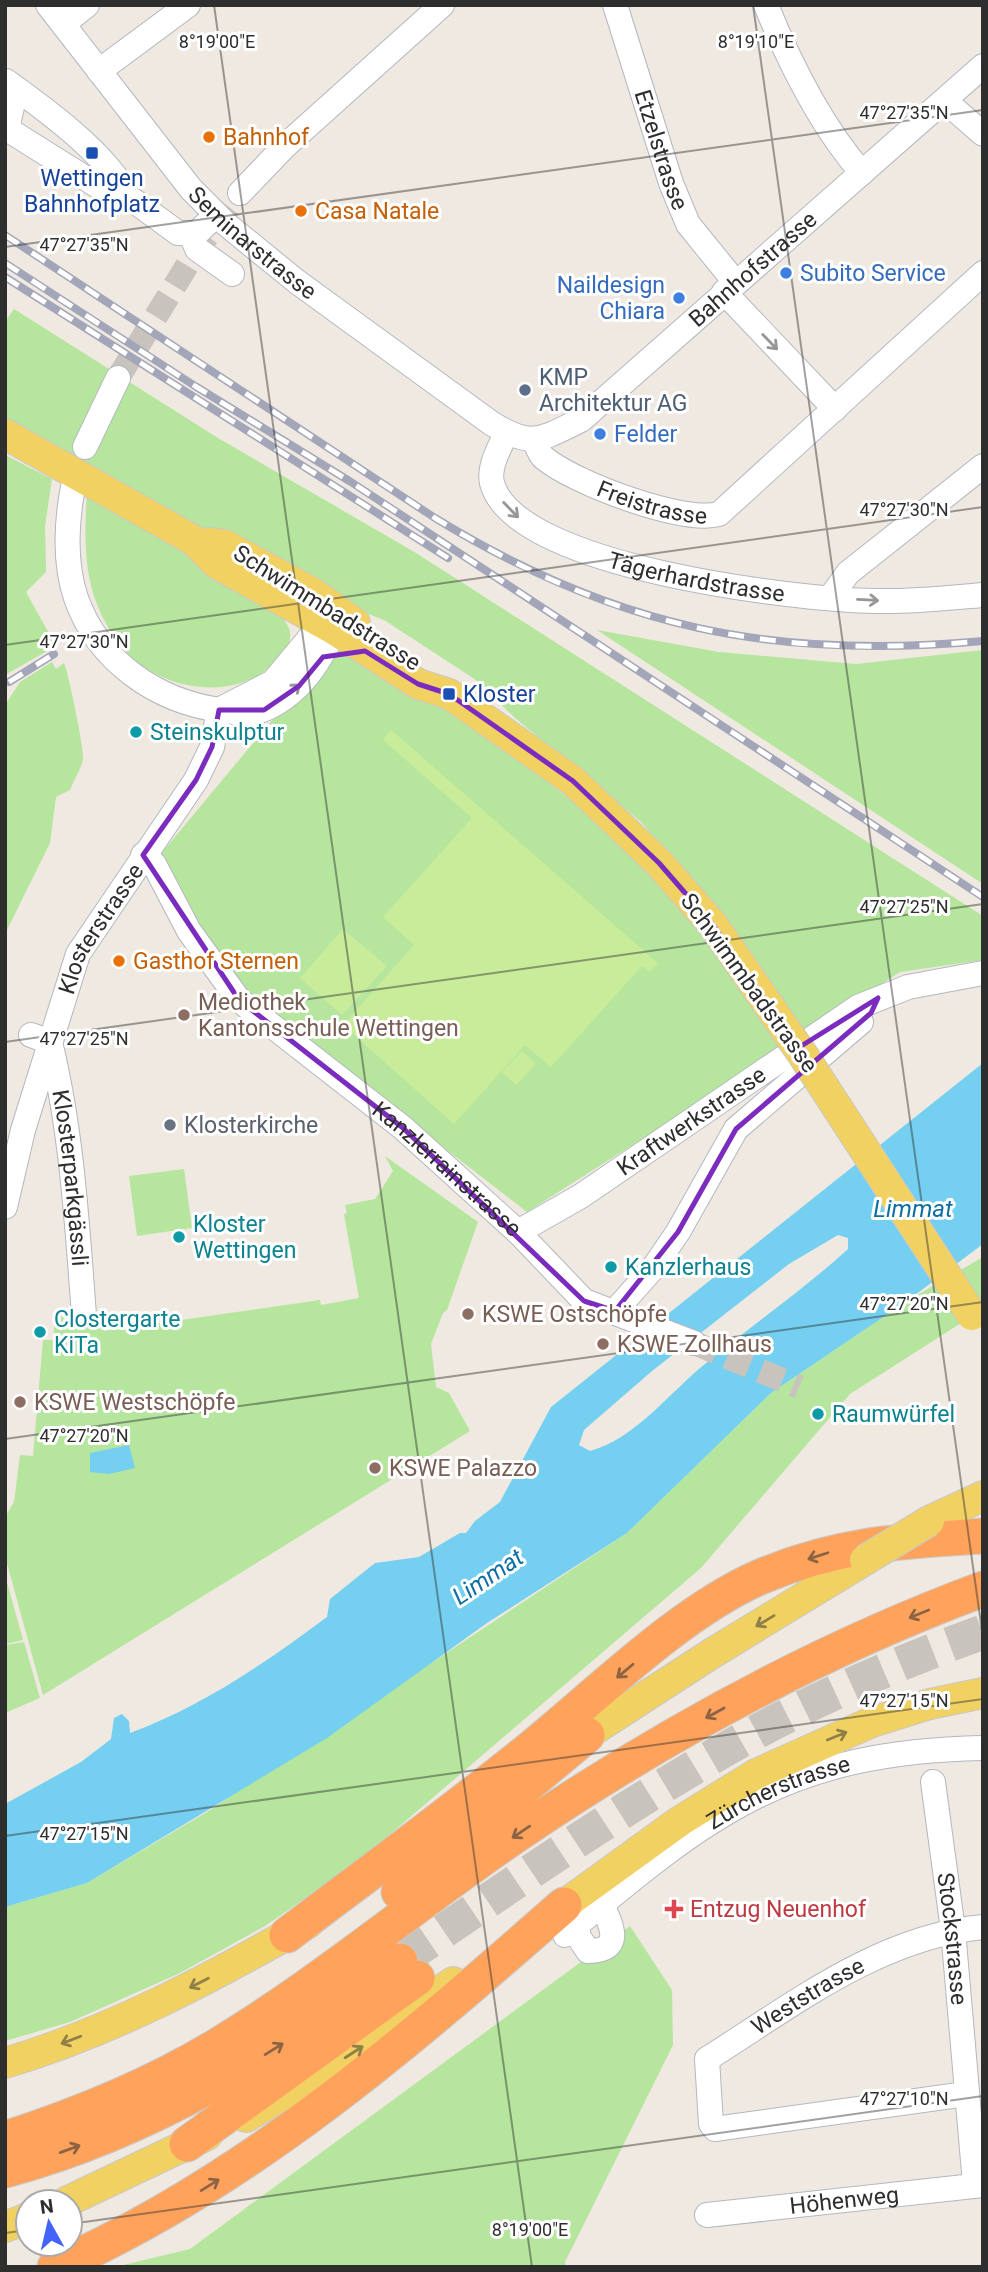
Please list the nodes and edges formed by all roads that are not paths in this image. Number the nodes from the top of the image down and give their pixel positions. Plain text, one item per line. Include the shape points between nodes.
1 (87, 5) edge
2 (188, 5) edge
3 (442, 5) edge
4 (615, 5) edge
5 (766, 5) edge
6 (55, 15) edge
7 (983, 66) edge
8 (99, 71) junction
9 (11, 85) edge
10 (945, 100) junction
11 (6, 128) edge
12 (983, 134) edge
13 (862, 173) junction
14 (240, 193) tunnel mouth
15 (126, 195) junction
16 (216, 215) junction
17 (191, 234) junction
18 (983, 273) edge
19 (232, 274) dead end
20 (729, 287) junction
21 (118, 378) tunnel mouth
22 (835, 410) junction
23 (506, 432) junction
24 (5, 434) edge
25 (534, 439) junction
26 (85, 447) dead end
27 (983, 466) edge
28 (73, 487) dead end
29 (193, 540) junction
30 (983, 595) edge
31 (830, 598) junction
32 (289, 607) junction
33 (334, 623) junction
34 (365, 651) junction
35 (323, 657) junction
36 (293, 661) junction
37 (449, 694) junction
38 (219, 710) junction
39 (143, 855) junction
40 (983, 973) edge
41 (878, 998) junction
42 (41, 1039) junction
43 (5, 1207) edge
44 (518, 1232) junction
45 (615, 1311) junction
46 (83, 1315) dead end
47 (983, 1332) edge
48 (694, 1343) tunnel mouth
49 (979, 1493) edge
50 (983, 1536) edge
51 (983, 1589) edge
52 (978, 1695) edge
53 (587, 1735) junction
54 (983, 1748) edge
55 (933, 1782) dead end
56 (601, 1905) junction
57 (569, 1921) junction
58 (983, 1927) edge
59 (953, 1930) junction
60 (287, 1935) junction
61 (5, 2063) edge
62 (175, 2070) junction
63 (966, 2094) junction
64 (5, 2139) edge
65 (187, 2144) junction
66 (5, 2170) edge
67 (979, 2184) edge
68 (84, 2193) edge
69 (707, 2215) dead end
70 (55, 2267) edge

1 - 6 street
2 - 8 street
3 - 14 street via 285,146
4 - 20 street, Etzelstrasse via 671,183 688,224
5 - 13 street via 834,138
6 - 8 street, Seminarstrasse
7 - 10 street, Bahnhofstrasse
8 - 16 street, Seminarstrasse
9 - 11 street
9 - 15 street via 92,153 119,179
10 - 12 street
10 - 13 street, Bahnhofstrasse
11 - 15 street via 109,193
13 - 20 street, Bahnhofstrasse
15 - 17 street via 171,229
16 - 17 street
16 - 23 street, Seminarstrasse via 296,281
17 - 19 street via 197,249
18 - 22 street, Freistrasse
20 -> 22 street
20 - 25 street, Bahnhofstrasse via 581,420
21 - 26 street
22 - 25 street, Freistrasse via 719,514 705,518 686,516 601,487 544,458
23 - 25 street
23 -> 31 street, Tägerhardstrasse via 492,466 493,485 512,514 529,525 583,550 694,580
24 - 29 main road, Schwimmbadstrasse
27 - 31 street via 848,573
28 - 38 street via 66,542 76,598 91,629 111,655 151,689
29 - 32 main road, Schwimmbadstrasse via 217,564
29 - 33 main road, Schwimmbadstrasse via 226,545 313,593
31 -> 30 street, Tägerhardstrasse via 899,601
32 - 33 main road, Schwimmbadstrasse
32 - 36 street via 296,633
33 - 34 main road, Schwimmbadstrasse
33 - 35 street
33 - 36 street via 313,634
33 - 37 main road, Schwimmbadstrasse via 430,671
34 - 35 street
34 - 37 main road, Schwimmbadstrasse via 418,684
38 -> 35 street via 253,714 264,710 299,686
36 - 38 street via 273,682
37 - 47 main road, Schwimmbadstrasse, bridge via 573,781 659,863 713,925
38 - 39 street, Klosterstrasse via 212,747 196,780
39 - 42 street, Klosterstrasse via 78,954
39 - 44 street, Kanzlerrainstrasse via 154,864 189,931 239,1000 402,1128
40 - 41 street, Kraftwerkstrasse via 908,987
41 - 44 street, Kraftwerkstrasse via 858,1007 581,1196
41 - 45 street via 871,1013 736,1129 678,1232
42 - 43 street, Klosterstrasse
42 - 46 street, Klosterparkgässli via 60,1086 75,1193
44 - 45 street, Kanzlerrainstrasse via 584,1301
45 - 48 street, Kanzlerrainstrasse
49 -> 53 main road, bridge via 711,1654
50 -> 60 highway via 837,1550 734,1590 668,1636 472,1796
51 -> 62 highway via 828,1654 667,1740 513,1837 254,2023
57 -> 52 main road via 680,1821 765,1770 872,1722
53 - 60 main road via 543,1761 354,1898
53 - 62 highway via 361,1923 244,2008
54 - 56 street, Zürcherstrasse via 869,1757 775,1786 695,1830
55 - 59 street, Stockstrasse
56 - 57 street, Zürcherstrasse
56 - 57 street via 613,1930 608,1946 588,1951
65 -> 57 main road via 256,2112
70 -> 57 highway via 151,2220 245,2161
58 - 59 street, Weststrasse
59 - 63 street, Stockstrasse
59 - 63 street, Weststrasse via 863,1961 707,2059 711,2124 715,2129
60 -> 61 main road via 132,2016
62 - 64 highway via 93,2108
63 - 67 street, Stockstrasse
66 -> 65 highway via 104,2137 189,2098 408,1969
65 - 68 main road
67 - 69 street, Höhenweg

